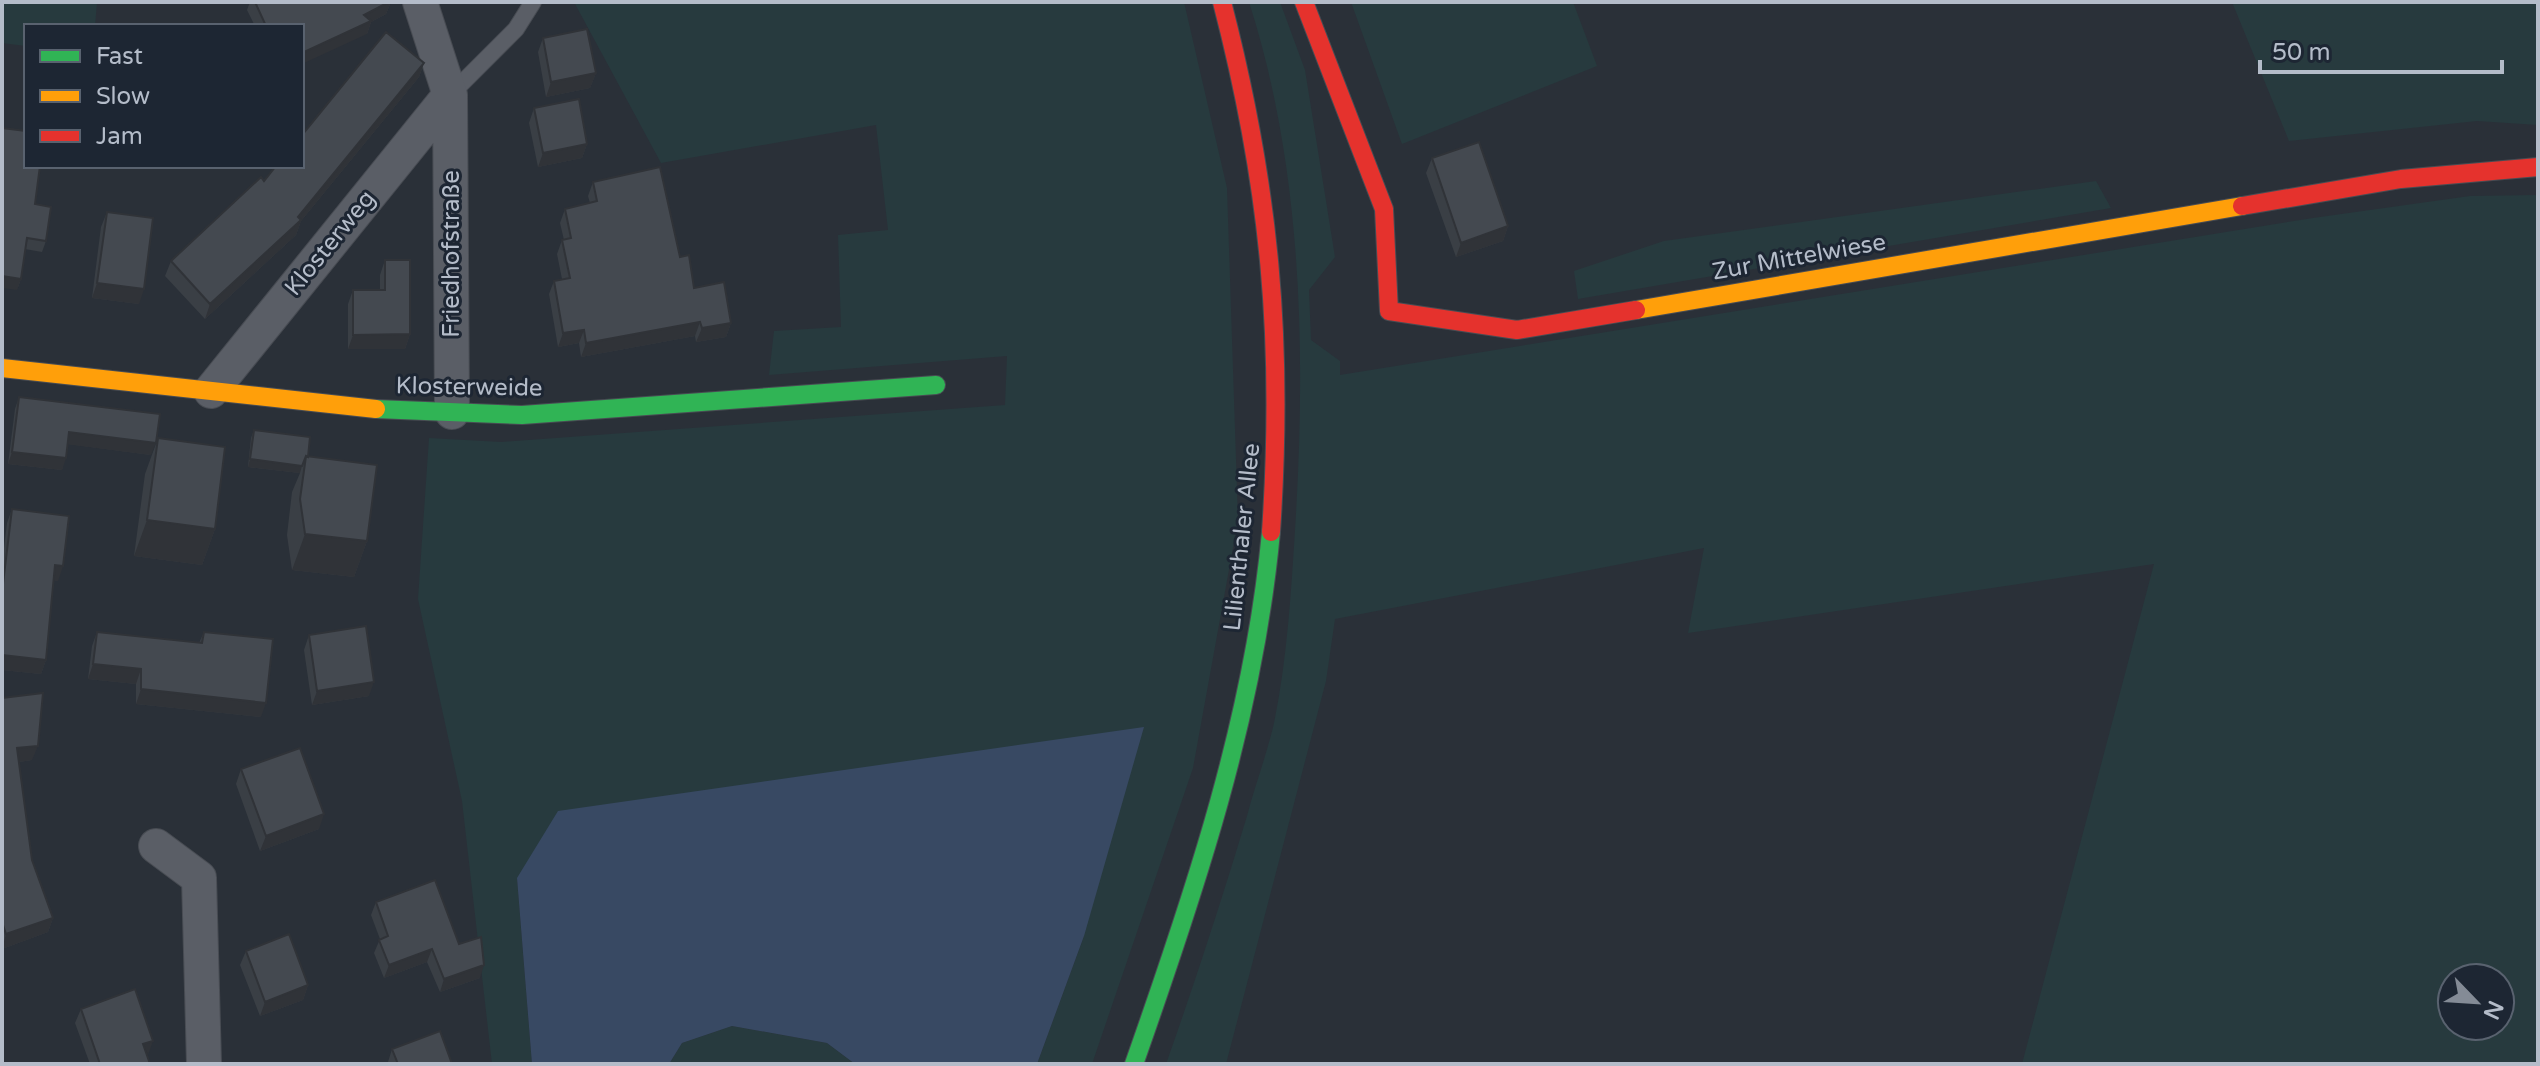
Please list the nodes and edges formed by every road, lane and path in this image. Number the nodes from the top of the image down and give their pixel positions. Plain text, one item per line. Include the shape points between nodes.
1 (420, 2) edge
2 (533, 2) edge
3 (1222, 2) edge
4 (1304, 2) edge
5 (450, 95) junction
6 (2538, 167) edge
7 (2, 368) edge
8 (936, 385) dead end
9 (211, 391) junction
10 (452, 412) junction
11 (156, 846) dead end
12 (204, 1064) edge
13 (1134, 1064) edge

1 - 5 street, Friedhofstraße
2 - 5 lane via 516,29
3 - 13 street, Lilienthaler Allee via 1250,124 1272,281 1277,415 1270,540 1257,640 1221,797
4 - 6 street, Zur Mittelwiese via 1384,209 1389,311 1517,330 2401,179
5 - 9 street, Klosterweg
5 - 10 street, Friedhofstraße
7 - 9 street, Klosterweide
8 - 10 street, Klosterweide via 522,415
9 - 10 street, Klosterweide via 366,409
11 - 12 street via 199,878

